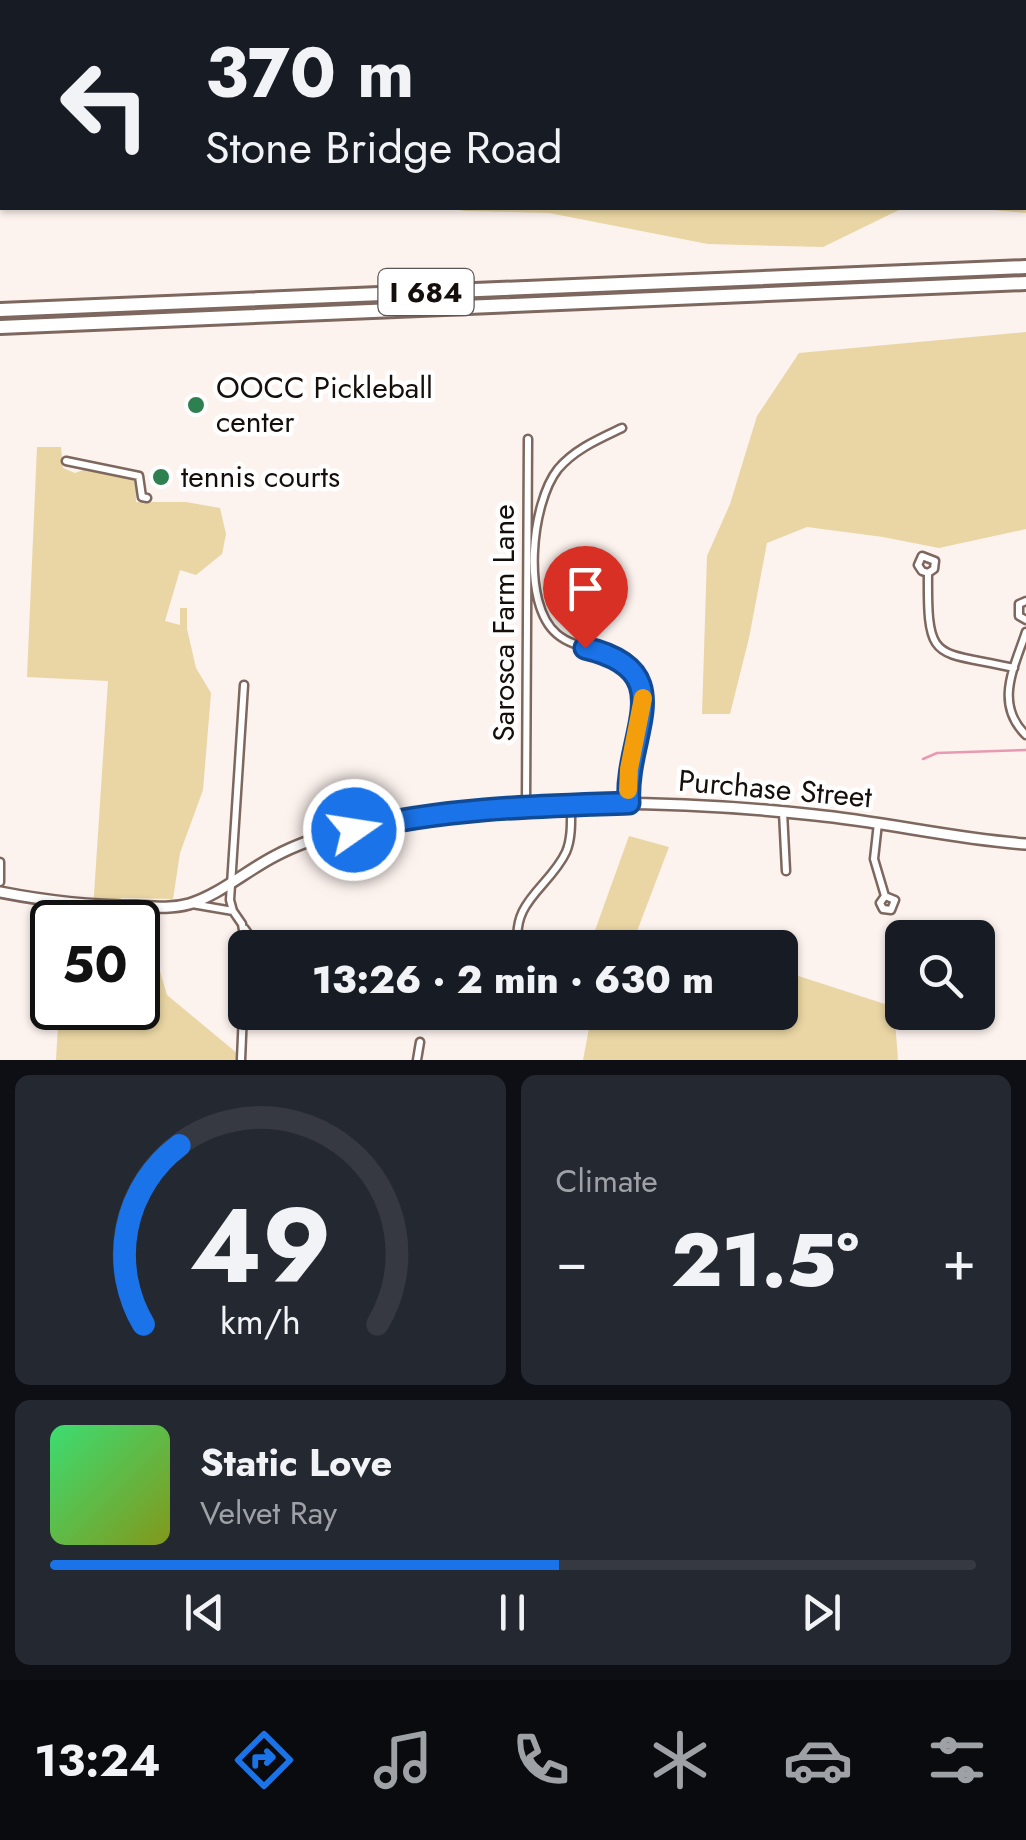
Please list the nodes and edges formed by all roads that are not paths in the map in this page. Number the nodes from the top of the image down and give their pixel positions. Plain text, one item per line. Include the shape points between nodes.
1 (1026, 266) edge
2 (1026, 283) edge
3 (0, 310) edge
4 (0, 327) edge
5 (622, 428) dead end
6 (528, 439) dead end
7 (66, 461) dead end
8 (147, 498) dead end
9 (928, 573) dead end
10 (1026, 601) edge
11 (1026, 620) edge
12 (1026, 632) edge
13 (1014, 668) junction
14 (244, 684) dead end
15 (1026, 735) edge
16 (629, 803) junction
17 (571, 805) junction
18 (526, 806) junction
19 (783, 812) junction
20 (878, 823) junction
21 (1026, 844) edge
22 (0, 862) edge
23 (786, 871) dead end
24 (234, 880) junction
25 (0, 882) edge
26 (0, 892) edge
27 (885, 896) dead end
28 (190, 904) junction
29 (233, 911) junction
30 (242, 924) junction
31 (243, 930) edge
32 (246, 930) edge
33 (517, 930) edge
34 (243, 1030) edge
35 (420, 1042) dead end
36 (242, 1060) edge
37 (417, 1060) edge

1 - 3 highway, I 684
2 - 4 highway, I 684
5 - 16 street via 567,459 543,492 536,579 540,613 554,632 614,656 638,676 644,696 627,779
6 - 18 street, Sarosca Farm Lane
7 - 8 street via 139,476
9 - 13 street via 928,620 938,646 958,659
10 - 11 street via 1017,610
12 - 13 street
13 - 15 street via 1009,708
14 - 24 street
16 - 17 main road, Purchase Street
16 - 19 main road, Purchase Street
17 - 18 main road, Purchase Street
17 - 33 street via 568,846 524,906
18 - 24 main road, Purchase Street via 427,814 343,832 289,848
19 - 20 main road, Purchase Street
19 - 23 street
20 - 21 main road, Purchase Street
20 - 27 street via 874,859
22 - 25 street
24 - 28 main road, Purchase Street
24 - 29 street
26 - 28 main road, Purchase Street via 93,905
28 - 29 street
29 - 30 street
30 - 31 street
30 - 32 street
34 - 36 street
35 - 37 street

